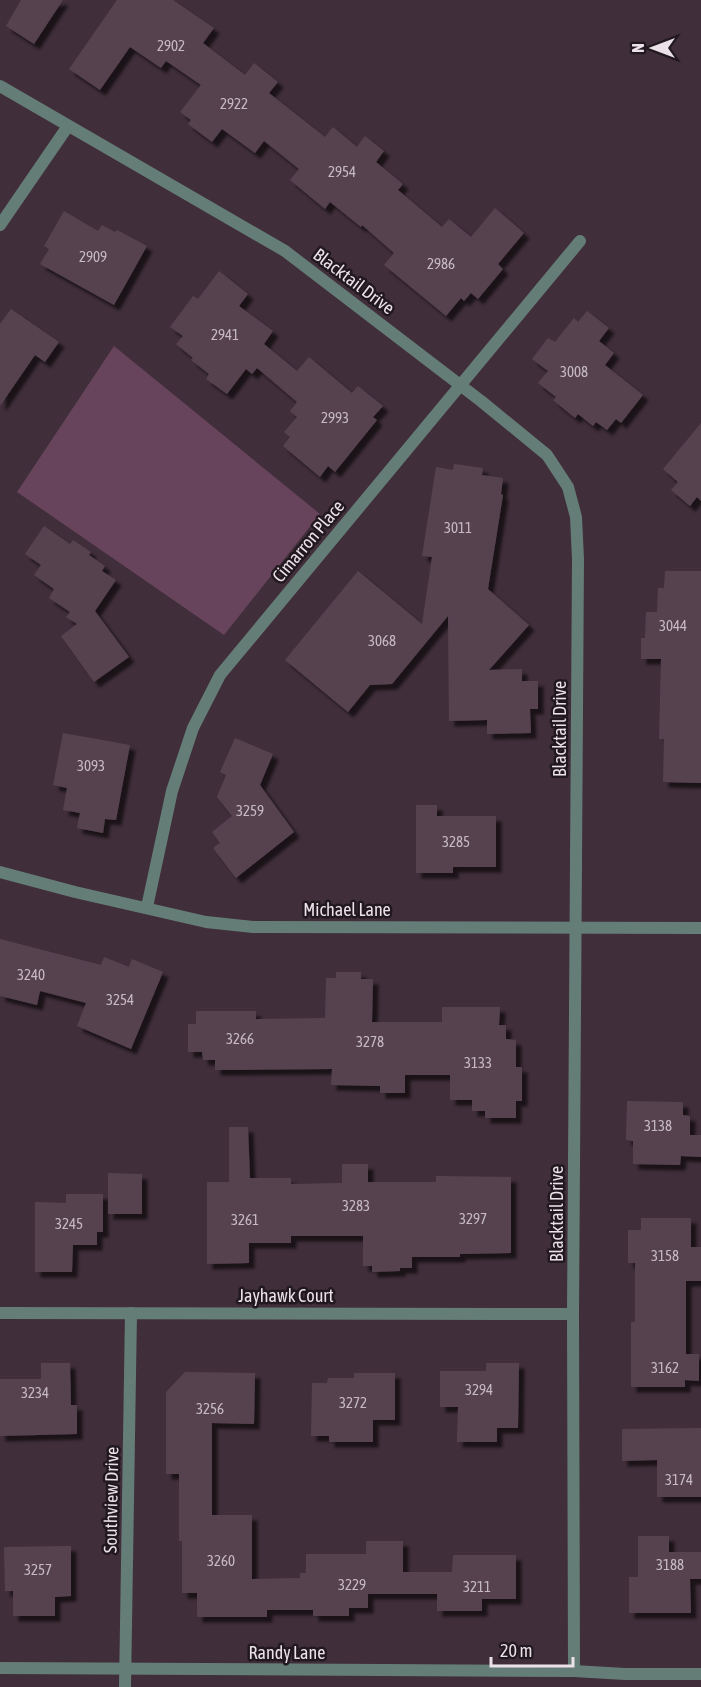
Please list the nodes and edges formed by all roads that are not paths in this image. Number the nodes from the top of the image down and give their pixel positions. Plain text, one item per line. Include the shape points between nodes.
1 (0, 86) edge
2 (68, 126) junction
3 (0, 225) edge
4 (580, 241) dead end
5 (460, 385) junction
6 (0, 872) edge
7 (147, 907) junction
8 (576, 927) junction
9 (701, 928) edge
10 (0, 1313) edge
11 (131, 1313) junction
12 (573, 1314) junction
13 (0, 1668) edge
14 (125, 1669) junction
15 (574, 1671) junction
16 (701, 1674) edge
17 (125, 1687) edge

1 - 2 street, Blacktail Drive
2 - 3 street
2 - 5 street, Blacktail Drive via 285,251
4 - 5 street, Cimarron Place
5 - 7 street, Cimarron Place via 220,675 193,728 172,791
5 - 8 street, Blacktail Drive via 547,455 568,487 576,517
6 - 7 street, Michael Lane
7 - 8 street, Michael Lane via 206,922 253,927
8 - 9 street, Michael Lane
8 - 12 street, Blacktail Drive
10 - 11 street, Jayhawk Court
11 - 12 street, Jayhawk Court
11 - 14 street, Southview Drive
12 - 15 street, Blacktail Drive
13 - 14 street, Randy Lane
14 - 15 street, Randy Lane
14 - 17 street, Southview Drive
15 - 16 street, Randy Lane

